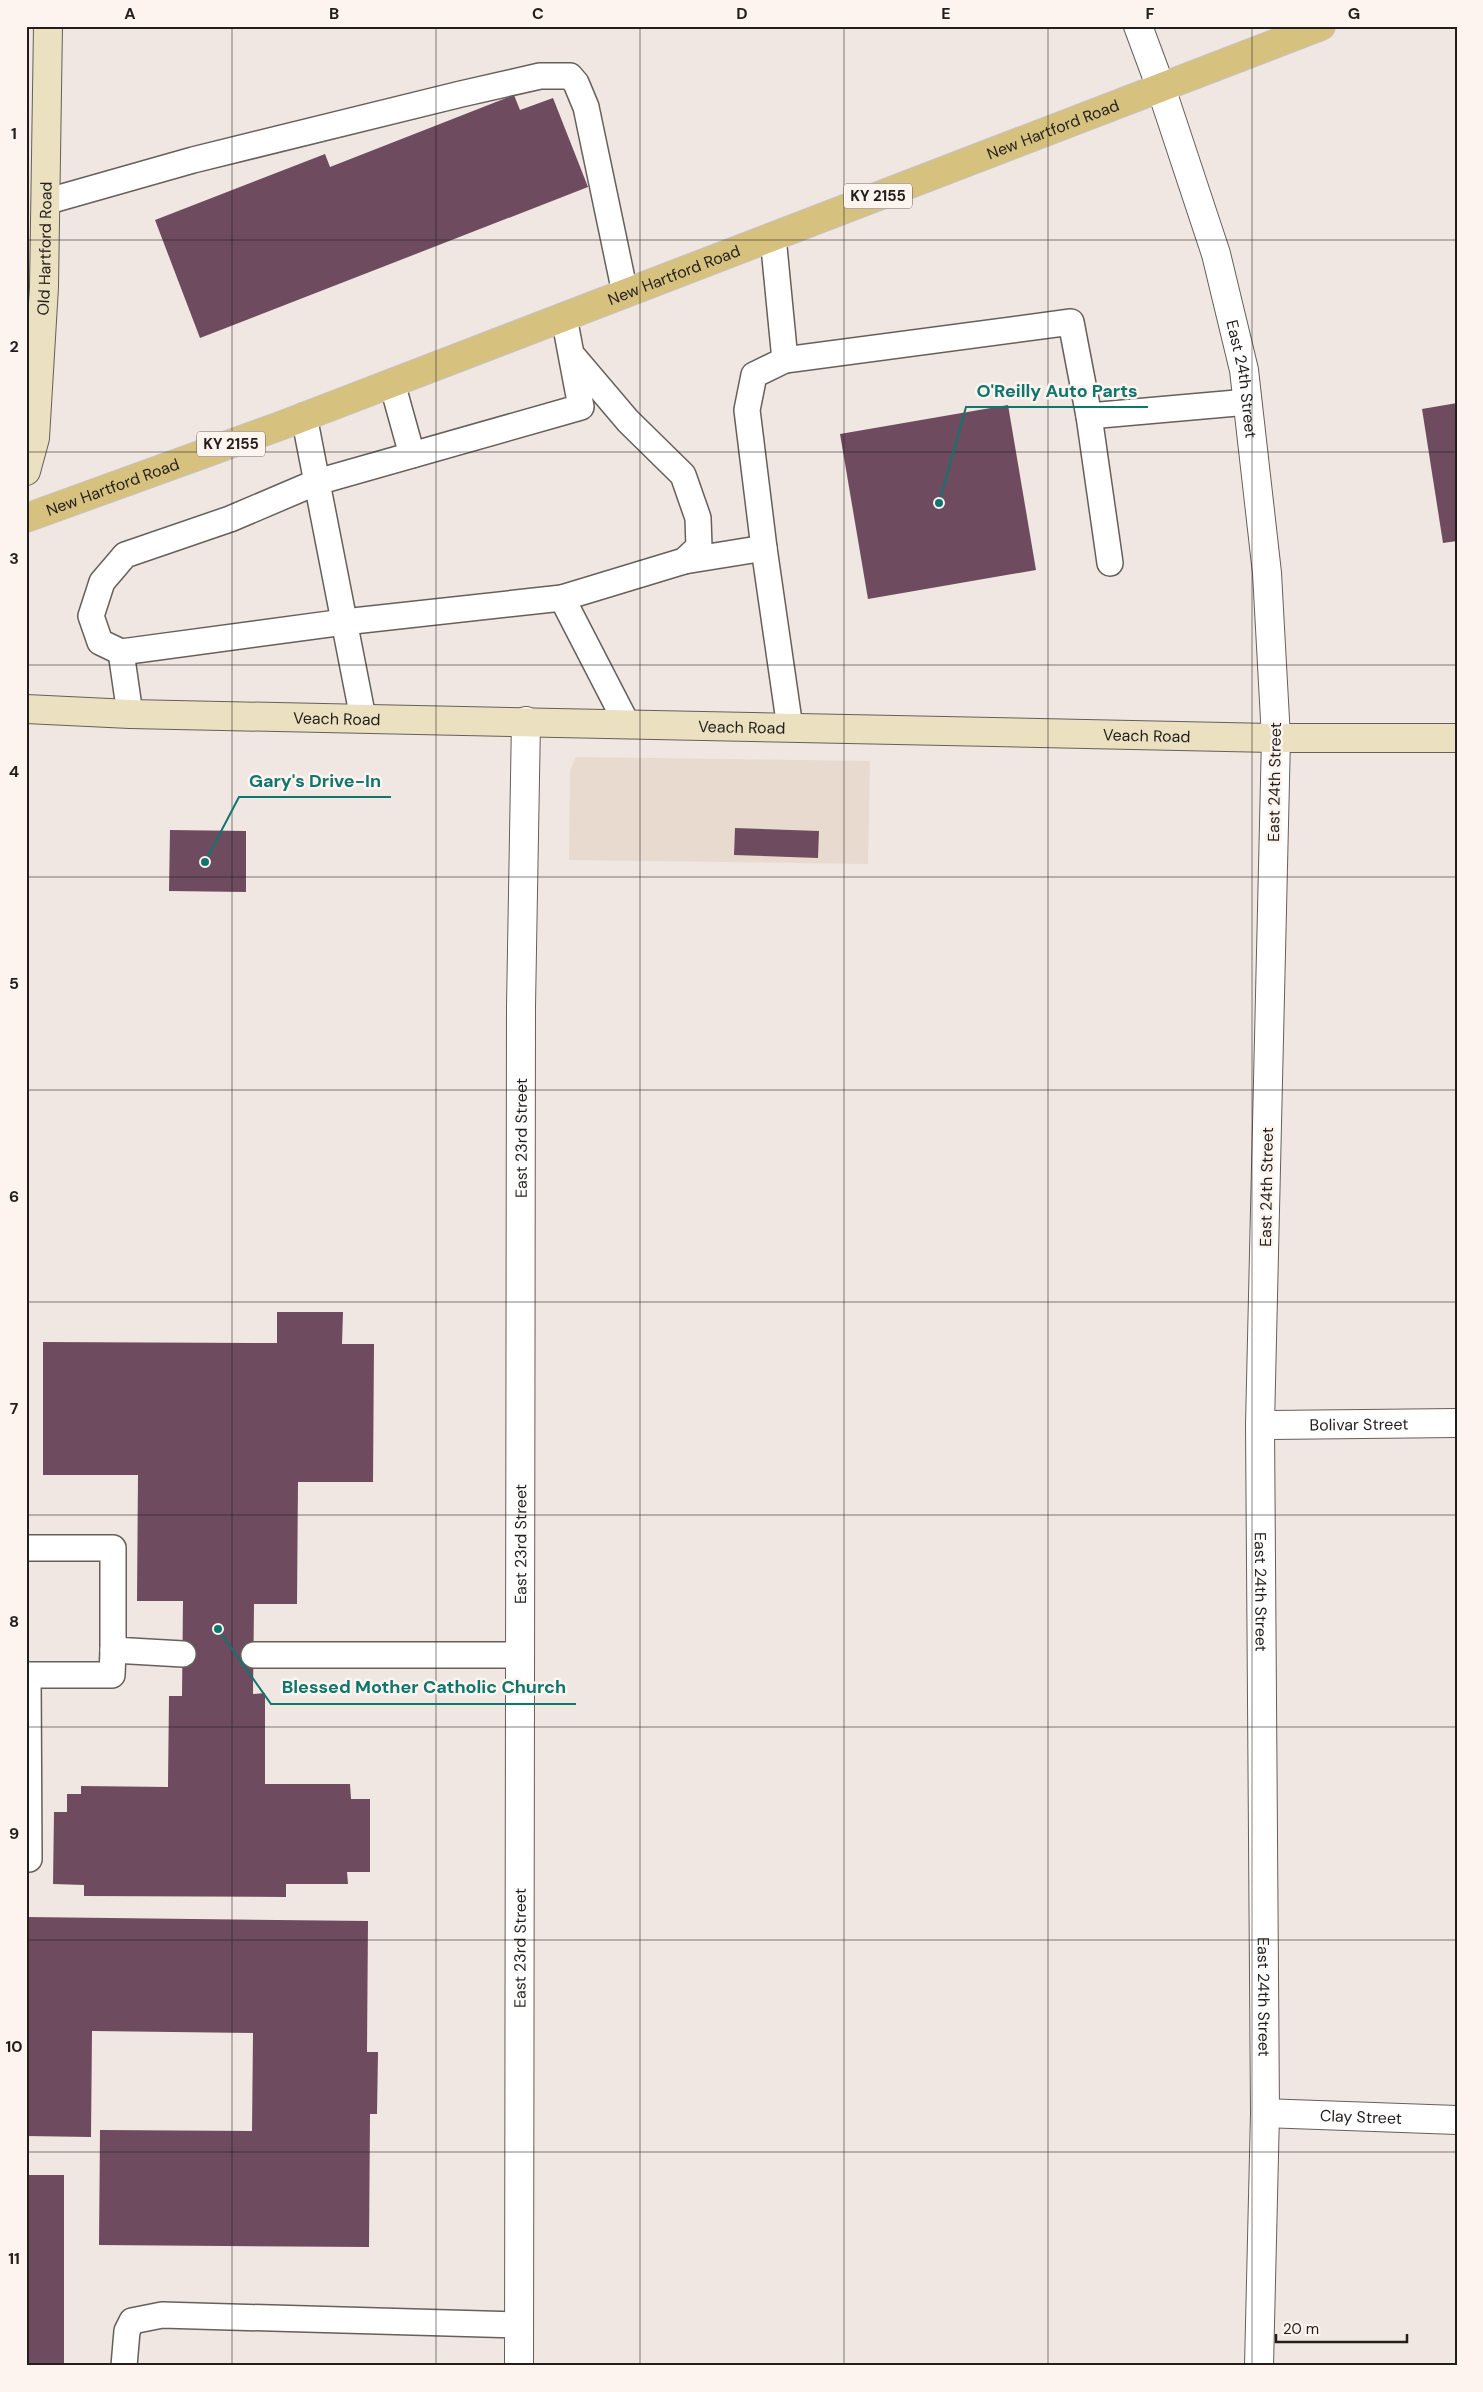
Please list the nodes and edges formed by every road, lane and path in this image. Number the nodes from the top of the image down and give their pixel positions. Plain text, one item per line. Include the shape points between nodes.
1 (48, 26) edge
2 (1138, 26) edge
3 (1321, 26) edge
4 (1161, 88) junction
5 (45, 202) junction
6 (773, 237) junction
7 (625, 293) junction
8 (564, 317) junction
9 (572, 355) junction
10 (785, 360) junction
11 (392, 383) junction
12 (1248, 402) junction
13 (304, 416) junction
14 (1089, 416) junction
15 (412, 455) junction
16 (26, 471) edge
17 (317, 482) junction
18 (26, 518) edge
19 (764, 548) junction
20 (684, 561) junction
21 (1110, 563) dead end
22 (562, 598) junction
23 (344, 622) junction
24 (120, 652) junction
25 (26, 709) edge
26 (130, 714) junction
27 (363, 718) junction
28 (526, 722) junction
29 (627, 724) junction
30 (790, 728) junction
31 (1276, 738) junction
32 (1457, 738) edge
33 (1457, 1423) edge
34 (1260, 1425) junction
35 (26, 1548) edge
36 (112, 1650) junction
37 (183, 1654) dead end
38 (254, 1655) dead end
39 (520, 1655) junction
40 (27, 1675) edge
41 (28, 1775) edge
42 (26, 1859) edge
43 (1265, 2113) junction
44 (1457, 2120) edge
45 (518, 2325) junction
46 (124, 2366) edge
47 (519, 2366) edge
48 (1259, 2366) edge

1 - 5 street, Old Hartford Road
2 - 4 street, East 24th Street
3 - 4 main road, New Hartford Road / KY 2155
4 - 6 main road, New Hartford Road / KY 2155
4 - 12 street, East 24th Street via 1216,254 1244,370
5 - 7 lane via 193,160 461,94 540,76 570,76 586,107
5 - 16 street, Old Hartford Road via 44,287 35,438
6 - 7 main road, New Hartford Road / KY 2155
6 - 10 lane
7 - 8 main road, New Hartford Road / KY 2155
8 - 9 lane
8 - 11 main road, New Hartford Road / KY 2155
9 - 15 lane via 581,407
9 - 20 lane via 628,421 683,475 698,518 699,547
10 - 14 lane via 1071,322
10 - 19 lane via 754,375 747,410
11 - 13 main road, New Hartford Road / KY 2155
11 - 15 lane
12 - 14 lane
12 - 31 street, East 24th Street via 1266,573
13 - 17 lane
13 - 18 main road, New Hartford Road / KY 2155
14 - 21 lane
15 - 17 lane
17 - 23 lane
17 - 24 lane via 230,519 125,555 102,582 91,616 100,642
19 - 20 lane
19 - 30 lane
20 - 22 lane
22 - 23 lane
22 - 29 lane
23 - 24 lane
23 - 27 lane
24 - 26 lane
25 - 26 street, Veach Road
26 - 27 street, Veach Road
27 - 28 street, Veach Road
28 - 29 street, Veach Road
28 - 39 street, East 23rd Street via 521,1006
29 - 30 street, Veach Road
30 - 31 street, Veach Road
31 - 32 street, Veach Road
31 - 34 street, East 24th Street
33 - 34 street, Bolivar Street
34 - 43 street, East 24th Street
35 - 36 lane via 113,1548
36 - 37 lane
36 - 40 lane via 112,1675
38 - 39 lane
39 - 45 street, East 23rd Street
40 - 41 lane
41 - 42 lane via 29,1859
43 - 44 street, Clay Street
43 - 48 street, East 24th Street
45 - 46 lane via 162,2315 132,2321 127,2331
45 - 47 street, East 23rd Street

